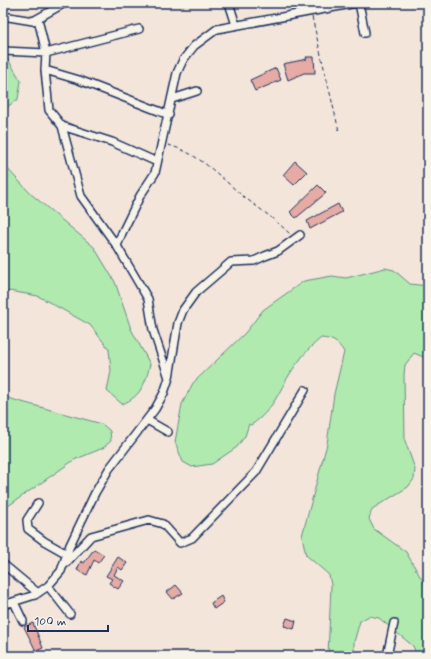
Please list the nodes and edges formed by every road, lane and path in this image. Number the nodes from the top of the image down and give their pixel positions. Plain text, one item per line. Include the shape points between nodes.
1 (65, 3) edge
2 (229, 3) edge
3 (358, 3) edge
4 (311, 13) junction
5 (3, 16) edge
6 (38, 19) junction
7 (236, 25) junction
8 (139, 29) dead end
9 (365, 33) dead end
10 (3, 51) edge
11 (46, 53) junction
12 (45, 70) junction
13 (198, 91) dead end
14 (172, 99) junction
15 (169, 115) junction
16 (62, 126) junction
17 (339, 131) dead end
18 (162, 144) junction
19 (158, 162) junction
20 (297, 237) joint
21 (117, 246) junction
22 (424, 370) dead end
23 (428, 371) edge
24 (169, 378) junction
25 (305, 390) dead end
26 (423, 409) dead end
27 (428, 410) edge
28 (147, 420) junction
29 (168, 432) dead end
30 (38, 503) dead end
31 (67, 554) junction
32 (3, 564) edge
33 (63, 565) junction
34 (48, 586) junction
35 (38, 593) junction
36 (14, 602) junction
37 (3, 605) edge
38 (70, 614) dead end
39 (23, 622) dead end
40 (394, 623) dead end
41 (387, 656) edge

1 - 6 street
2 - 7 street
3 - 4 street
3 - 9 street
4 - 7 street
4 - 17 path
5 - 6 street via 33,21
6 - 11 street
7 - 14 street via 217,29 194,46 177,73
8 - 11 street
10 - 11 street
11 - 12 street
12 - 15 street via 79,80
12 - 16 street via 49,110
13 - 14 street
14 - 15 street
15 - 18 street
16 - 19 street via 112,142
16 - 21 street via 81,196
18 - 19 street
18 - 20 path via 192,154
19 - 21 street via 155,173 140,196
20 - 24 street via 278,251 254,260 231,262 196,292 183,310 178,323
21 - 24 street via 148,299 153,330
22 - 23 path
24 - 28 street via 164,393
25 - 33 street via 256,472 192,538 180,543 163,524 149,520 92,536
26 - 27 path
28 - 29 street
28 - 31 street via 112,464 94,493
30 - 31 street via 27,520 28,528
31 - 33 street
32 - 35 street
33 - 34 street
34 - 35 street
34 - 38 street
35 - 36 street
36 - 37 street
36 - 39 street
40 - 41 street

